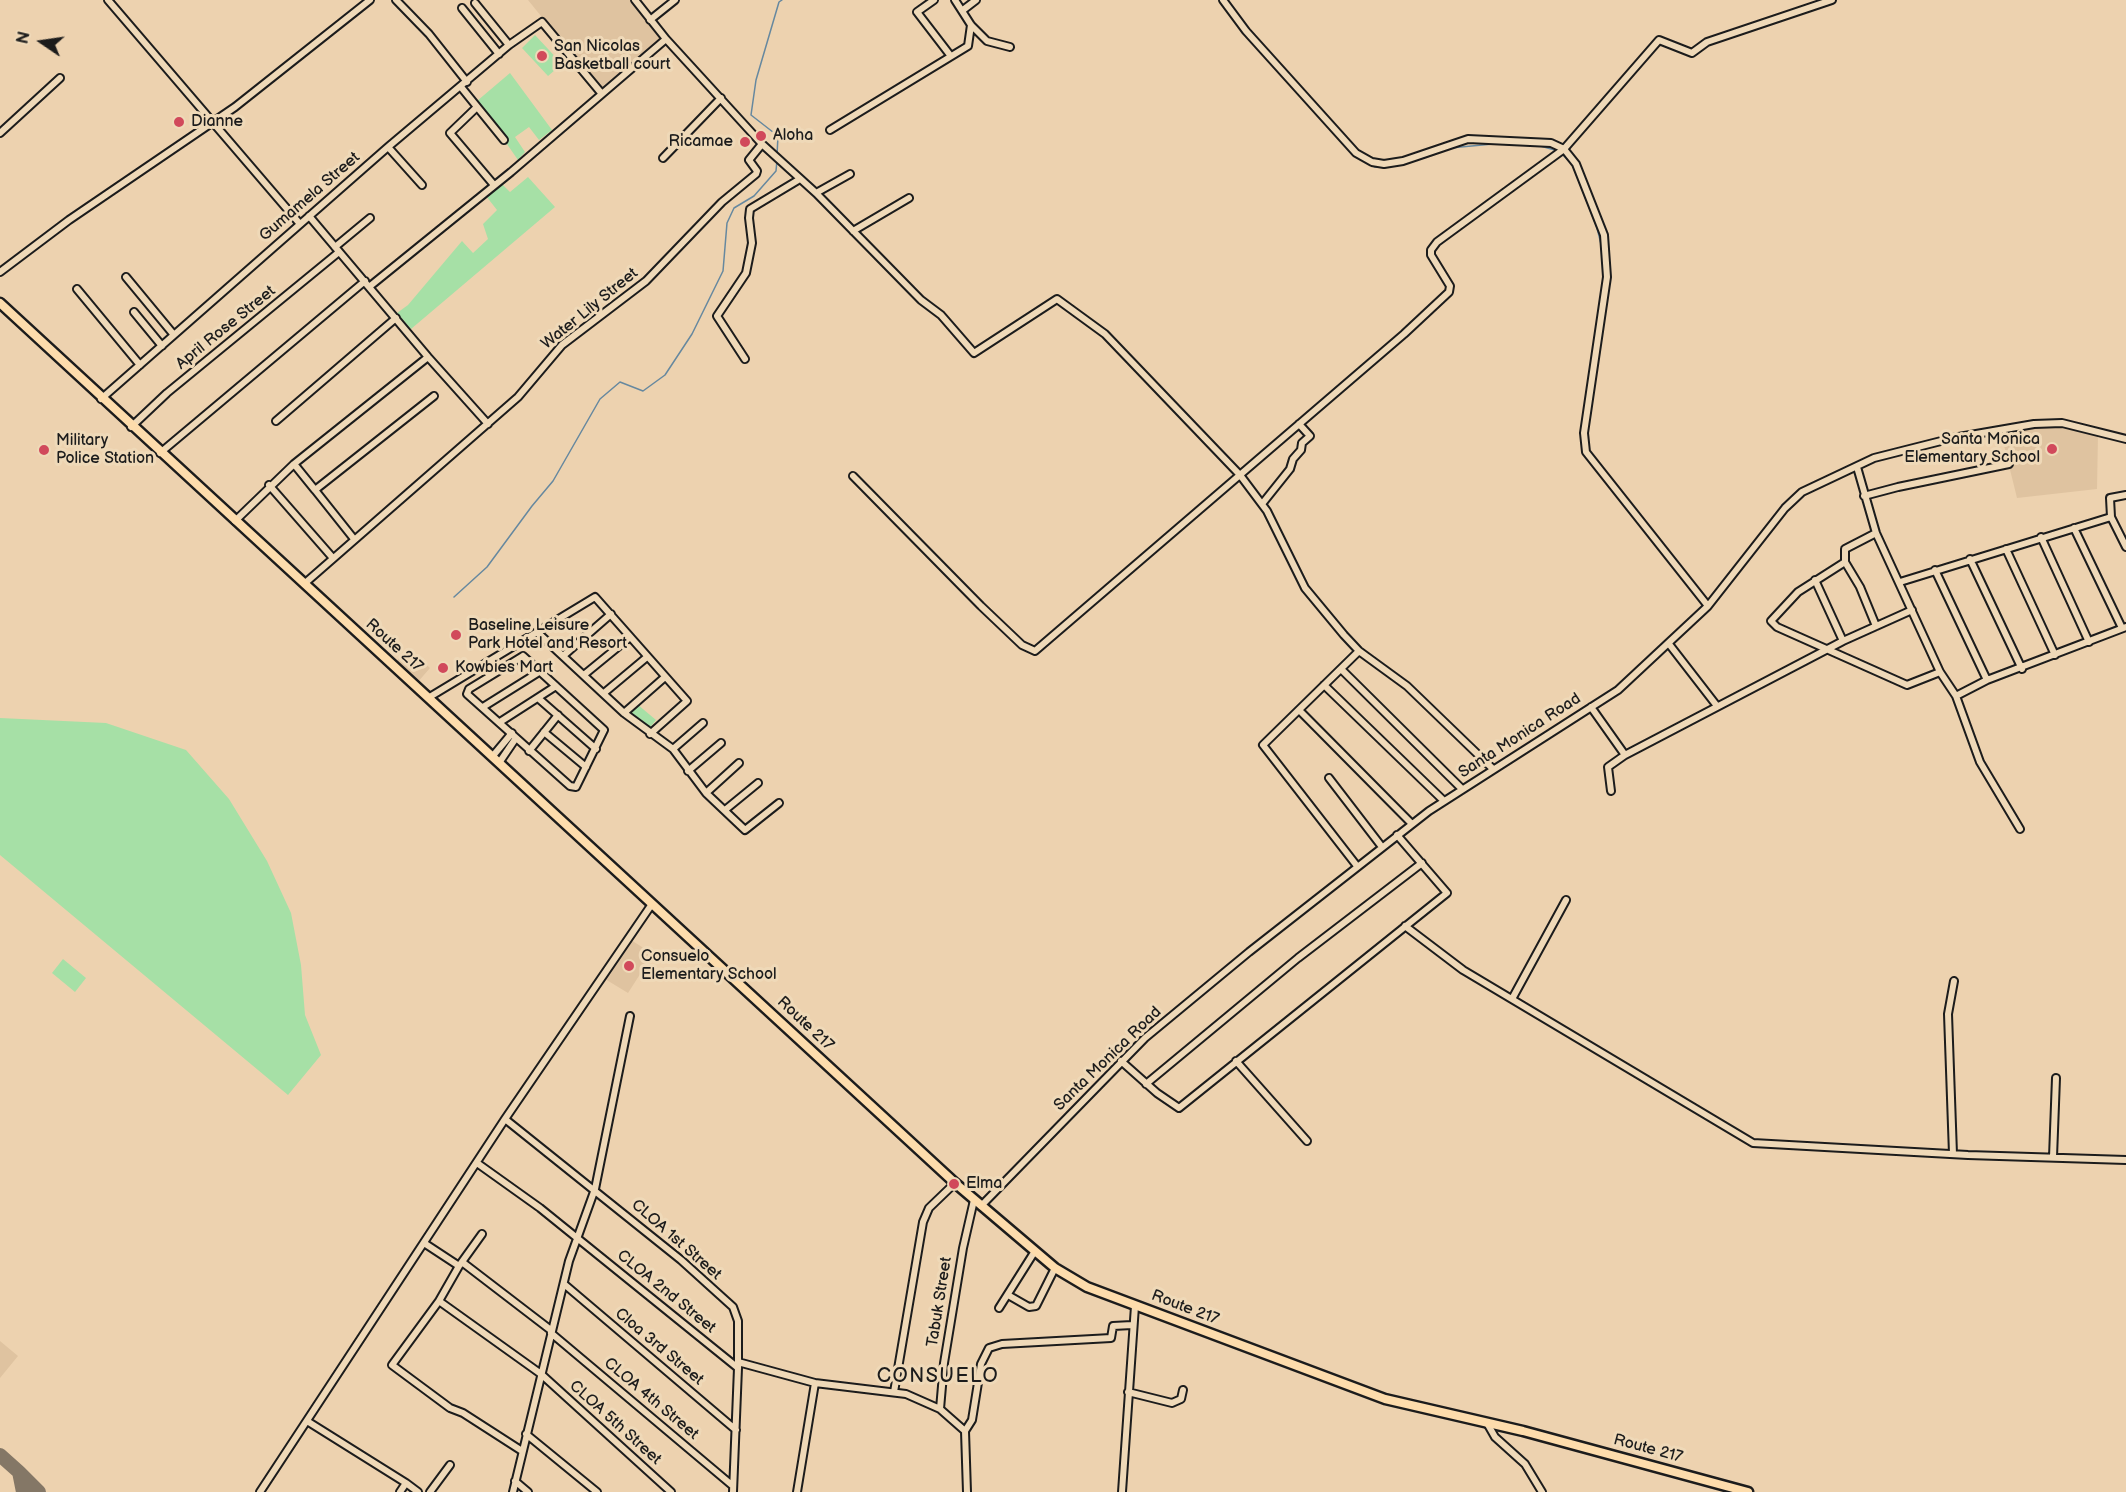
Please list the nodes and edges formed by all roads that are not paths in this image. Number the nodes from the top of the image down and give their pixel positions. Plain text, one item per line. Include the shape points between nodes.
1 (108, 0) edge
2 (396, 0) edge
3 (634, 0) edge
4 (675, 0) edge
5 (934, 0) edge
6 (955, 0) edge
7 (976, 0) edge
8 (1223, 0) edge
9 (1833, 0) edge
10 (367, 1) edge
11 (475, 3) dead end
12 (462, 8) dead end
13 (963, 10) junction
14 (650, 20) junction
15 (971, 25) junction
16 (666, 39) junction
17 (509, 45) junction
18 (1010, 47) dead end
19 (499, 54) junction
20 (950, 55) junction
21 (60, 78) dead end
22 (464, 85) junction
23 (602, 94) junction
24 (721, 98) junction
25 (477, 107) junction
26 (213, 123) junction
27 (830, 130) dead end
28 (0, 133) edge
29 (504, 140) dead end
30 (762, 144) junction
31 (388, 147) junction
32 (1564, 149) junction
33 (663, 158) dead end
34 (850, 174) dead end
35 (800, 179) junction
36 (422, 185) dead end
37 (494, 185) junction
38 (816, 194) junction
39 (909, 198) dead end
40 (309, 216) junction
41 (370, 218) dead end
42 (300, 224) junction
43 (854, 231) junction
44 (337, 250) junction
45 (0, 272) edge
46 (126, 277) dead end
47 (367, 284) junction
48 (76, 289) dead end
49 (0, 303) edge
50 (134, 312) dead end
51 (396, 318) junction
52 (174, 335) junction
53 (162, 346) junction
54 (428, 357) junction
55 (745, 359) dead end
56 (140, 365) junction
57 (434, 396) dead end
58 (101, 399) junction
59 (276, 421) dead end
60 (488, 424) junction
61 (1299, 424) junction
62 (131, 427) junction
63 (2126, 439) edge
64 (159, 453) junction
65 (294, 464) junction
66 (2009, 464) dead end
67 (1857, 467) junction
68 (1240, 475) junction
69 (853, 476) dead end
70 (269, 485) junction
71 (315, 490) junction
72 (2126, 495) edge
73 (1864, 496) junction
74 (1262, 504) junction
75 (2111, 517) junction
76 (235, 521) junction
77 (2074, 528) junction
78 (1876, 533) junction
79 (2041, 537) junction
80 (354, 539) junction
81 (2126, 547) edge
82 (2006, 549) junction
83 (332, 557) junction
84 (1970, 559) junction
85 (1845, 562) junction
86 (1935, 570) junction
87 (1815, 580) junction
88 (1900, 582) junction
89 (304, 584) junction
90 (1708, 606) junction
91 (1912, 610) junction
92 (611, 614) junction
93 (1876, 626) junction
94 (2124, 628) edge
95 (537, 632) junction
96 (629, 638) junction
97 (1843, 641) junction
98 (2089, 642) junction
99 (1669, 644) junction
100 (1828, 649) junction
101 (1359, 651) junction
102 (2055, 655) junction
103 (563, 656) junction
104 (647, 657) junction
105 (1341, 669) junction
106 (2022, 669) junction
107 (539, 672) junction
108 (1941, 672) junction
109 (585, 674) junction
110 (665, 677) junction
111 (1987, 680) junction
112 (1324, 685) junction
113 (556, 686) junction
114 (604, 693) junction
115 (1956, 696) junction
116 (428, 698) junction
117 (538, 698) junction
118 (1717, 706) junction
119 (483, 707) junction
120 (1591, 707) junction
121 (1299, 710) junction
122 (624, 714) junction
123 (558, 715) junction
124 (500, 722) junction
125 (703, 723) dead end
126 (544, 732) junction
127 (650, 734) junction
128 (514, 735) junction
129 (721, 742) dead end
130 (596, 748) junction
131 (673, 749) junction
132 (529, 751) junction
133 (1625, 755) junction
134 (496, 760) junction
135 (739, 763) dead end
136 (586, 767) junction
137 (1493, 769) junction
138 (688, 771) junction
139 (1329, 778) dead end
140 (758, 783) dead end
141 (1462, 789) junction
142 (1611, 791) dead end
143 (706, 793) junction
144 (1444, 801) junction
145 (779, 803) dead end
146 (725, 810) junction
147 (1412, 824) junction
148 (2019, 829) dead end
149 (1397, 835) junction
150 (1382, 847) junction
151 (1422, 863) junction
152 (1357, 866) junction
153 (1566, 900) dead end
154 (652, 904) junction
155 (1406, 926) junction
156 (1954, 981) dead end
157 (1512, 999) junction
158 (630, 1016) dead end
159 (1121, 1060) junction
160 (1236, 1061) junction
161 (2056, 1078) dead end
162 (1146, 1083) junction
163 (505, 1119) junction
164 (1307, 1141) dead end
165 (1953, 1154) junction
166 (2053, 1157) junction
167 (2126, 1160) edge
168 (477, 1162) junction
169 (955, 1183) junction
170 (595, 1189) junction
171 (977, 1203) junction
172 (483, 1234) dead end
173 (577, 1238) junction
174 (424, 1243) junction
175 (1035, 1251) junction
176 (460, 1264) junction
177 (1055, 1268) junction
178 (564, 1284) junction
179 (1008, 1295) junction
180 (439, 1301) junction
181 (1135, 1305) junction
182 (999, 1308) dead end
183 (1132, 1325) junction
184 (551, 1332) junction
185 (738, 1365) junction
186 (541, 1374) junction
187 (815, 1383) junction
188 (1183, 1390) dead end
189 (894, 1392) junction
190 (1128, 1392) junction
191 (940, 1410) junction
192 (307, 1421) junction
193 (1487, 1423) junction
194 (736, 1430) junction
195 (965, 1431) junction
196 (526, 1434) junction
197 (522, 1451) junction
198 (450, 1466) dead end
199 (515, 1481) junction
200 (406, 1483) junction
201 (733, 1489) edge
202 (260, 1492) edge
203 (400, 1492) edge
204 (418, 1492) edge
205 (430, 1492) edge
206 (513, 1492) edge
207 (528, 1492) edge
208 (597, 1492) edge
209 (671, 1492) edge
210 (798, 1492) edge
211 (967, 1492) edge
212 (1122, 1492) edge
213 (1542, 1492) edge
214 (1748, 1492) edge

1 - 26 street
2 - 22 street via 429,34
3 - 14 street
4 - 14 street
5 - 20 street via 917,12
6 - 13 street
7 - 13 street
8 - 32 street via 1356,153 1372,162 1403,161 1468,139 1551,143
9 - 32 street via 1707,42 1692,52 1659,40
10 - 26 street
11 - 17 street
12 - 19 street
13 - 15 street
14 - 16 street
15 - 18 street via 987,41
15 - 20 street via 968,46
16 - 23 street
16 - 24 street
17 - 19 street, Gumamela Street
17 - 23 street, Gumamela Street via 542,22
19 - 22 street, Gumamela Street
20 - 27 street
21 - 28 street
22 - 25 street
22 - 31 street, Gumamela Street
23 - 37 street
24 - 30 street
24 - 33 street
25 - 29 street
25 - 37 street via 450,133
26 - 42 street
26 - 45 street via 69,220
30 - 35 street
30 - 60 street, Water Lily Street via 749,160 756,174 722,202 646,281 562,345 518,397
31 - 36 street
31 - 40 street, Gumamela Street
32 - 61 street via 1437,242 1431,255 1450,285 1449,292
32 - 90 street via 1576,164 1604,235 1607,277 1584,433 1586,452
34 - 38 street
35 - 38 street
35 - 55 street via 750,209 752,243 746,273 717,316
37 - 47 street
38 - 43 street
39 - 43 street
40 - 42 street, Gumamela Street
40 - 44 street
41 - 44 street, April Rose Street
42 - 52 street, Gumamela Street
43 - 68 street via 921,300 941,315 974,353 1061,299 1127,355
44 - 47 street
44 - 62 street, April Rose Street
46 - 52 street
47 - 51 street
47 - 64 street
48 - 56 street
49 - 58 main road, Route 217
50 - 53 street
51 - 54 street
51 - 59 street
52 - 53 street, Gumamela Street
53 - 56 street, Gumamela Street
54 - 60 street
54 - 65 street
56 - 58 street, Gumamela Street
57 - 71 street
58 - 62 main road, Route 217
60 - 80 street, Water Lily Street
61 - 68 street
61 - 74 street via 1310,436
62 - 64 main road, Route 217
63 - 67 street, Santa Monica Road via 2062,423 2034,424 1927,445 1874,458
64 - 76 main road, Route 217
65 - 70 street
65 - 71 street
66 - 73 street
67 - 73 street
67 - 90 street, Santa Monica Road via 1798,495
68 - 69 street via 1035,651 1022,645 981,606
68 - 74 street
70 - 76 street
70 - 83 street
71 - 80 street
72 - 75 street via 2110,498
73 - 78 street
74 - 101 street via 1305,588
75 - 77 street
75 - 81 street
76 - 89 main road, Route 217
77 - 79 street
77 - 94 street
78 - 85 street via 1845,549
78 - 88 street
79 - 82 street
79 - 98 street
80 - 83 street, Water Lily Street
82 - 84 street
82 - 102 street
83 - 89 street, Water Lily Street
84 - 86 street
84 - 106 street
85 - 87 street
85 - 93 street via 1851,567
86 - 88 street
86 - 111 street
87 - 97 street
87 - 100 street via 1770,621
88 - 91 street
89 - 116 main road, Route 217
90 - 99 street, Santa Monica Road
91 - 93 street
91 - 108 street
92 - 95 street via 595,597
92 - 96 street
92 - 103 street
93 - 97 street
94 - 98 street
95 - 103 street
95 - 116 street
96 - 104 street
96 - 109 street
97 - 100 street
98 - 102 street
99 - 118 street
99 - 120 street, Santa Monica Road via 1618,690
100 - 108 street via 1907,685
100 - 118 street
101 - 105 street
101 - 137 street via 1407,686
102 - 106 street
103 - 109 street
104 - 110 street
104 - 114 street
105 - 112 street
105 - 141 street
106 - 111 street
107 - 113 street
107 - 119 street
107 - 119 street via 525,657 520,657 469,689 467,694
108 - 115 street
109 - 114 street
110 - 122 street
110 - 127 street via 687,701
111 - 115 street
112 - 121 street
112 - 144 street
113 - 117 street
113 - 130 street via 604,730
114 - 122 street
115 - 148 street via 1980,762
116 - 134 main road, Route 217
117 - 123 street
117 - 124 street
118 - 133 street
119 - 124 street
120 - 133 street
120 - 137 street, Santa Monica Road
121 - 147 street
121 - 152 street via 1264,741 1264,749
122 - 127 street
123 - 126 street
123 - 130 street
124 - 128 street
125 - 131 street
126 - 132 street
126 - 136 street
127 - 131 street
128 - 132 street
128 - 134 street
129 - 138 street
130 - 136 street
131 - 138 street
132 - 136 street via 574,788
133 - 142 street via 1608,767
134 - 154 main road, Route 217
135 - 143 street
137 - 141 street, Santa Monica Road
138 - 143 street
139 - 150 street
140 - 146 street
141 - 144 street, Santa Monica Road
143 - 146 street
144 - 147 street, Santa Monica Road
145 - 146 street via 745,830
147 - 149 street, Santa Monica Road
149 - 150 street, Santa Monica Road
149 - 151 street
150 - 152 street, Santa Monica Road
151 - 155 street via 1448,893
151 - 162 street via 1298,958
152 - 159 street, Santa Monica Road
153 - 157 street
154 - 163 street
154 - 169 main road, Route 217
155 - 157 street via 1464,970
155 - 160 street
156 - 165 street via 1948,1014
157 - 165 street via 1753,1143
158 - 170 street
159 - 162 street
159 - 171 street, Santa Monica Road
160 - 162 street via 1179,1108
160 - 164 street
161 - 166 street
163 - 168 street
163 - 170 street, CLOA 1st Street
165 - 166 street
166 - 167 street
168 - 173 street, CLOA 2nd Street
168 - 174 street
169 - 171 main road, Route 217
169 - 189 street via 928,1208 923,1222
170 - 173 street
170 - 185 street, CLOA 1st Street via 681,1260 736,1313
171 - 175 main road, Route 217
171 - 191 street, Tabuk Street via 963,1248
172 - 176 street
173 - 178 street
173 - 185 street, CLOA 2nd Street
174 - 176 street, CLOA 4th Street
174 - 192 street
175 - 177 main road, Route 217
175 - 179 street
176 - 180 street
176 - 184 street, CLOA 4th Street
177 - 179 street via 1036,1306 1029,1307
177 - 181 main road, Route 217 via 1087,1287
178 - 184 street
178 - 194 street, Cloa 3rd Street
179 - 182 street
180 - 186 street, CLOA 5th Street
180 - 197 street via 392,1365 450,1408
181 - 183 street
181 - 193 main road, Route 217 via 1385,1399
183 - 190 street
183 - 195 street via 1113,1326 1111,1338 988,1348 981,1364 972,1420
184 - 186 street
184 - 201 street, CLOA 4th Street
185 - 187 street
185 - 194 street
186 - 196 street
186 - 209 street, CLOA 5th Street
187 - 189 street
187 - 210 street
188 - 190 street via 1181,1399 1172,1403
189 - 191 street
190 - 212 street
191 - 195 street
192 - 200 street
192 - 202 street
193 - 213 street via 1495,1437 1525,1464
193 - 214 main road, Route 217
194 - 201 street
195 - 211 street
196 - 197 street
196 - 208 street
197 - 199 street
198 - 205 street
199 - 206 street
199 - 207 street
200 - 203 street
200 - 204 street

